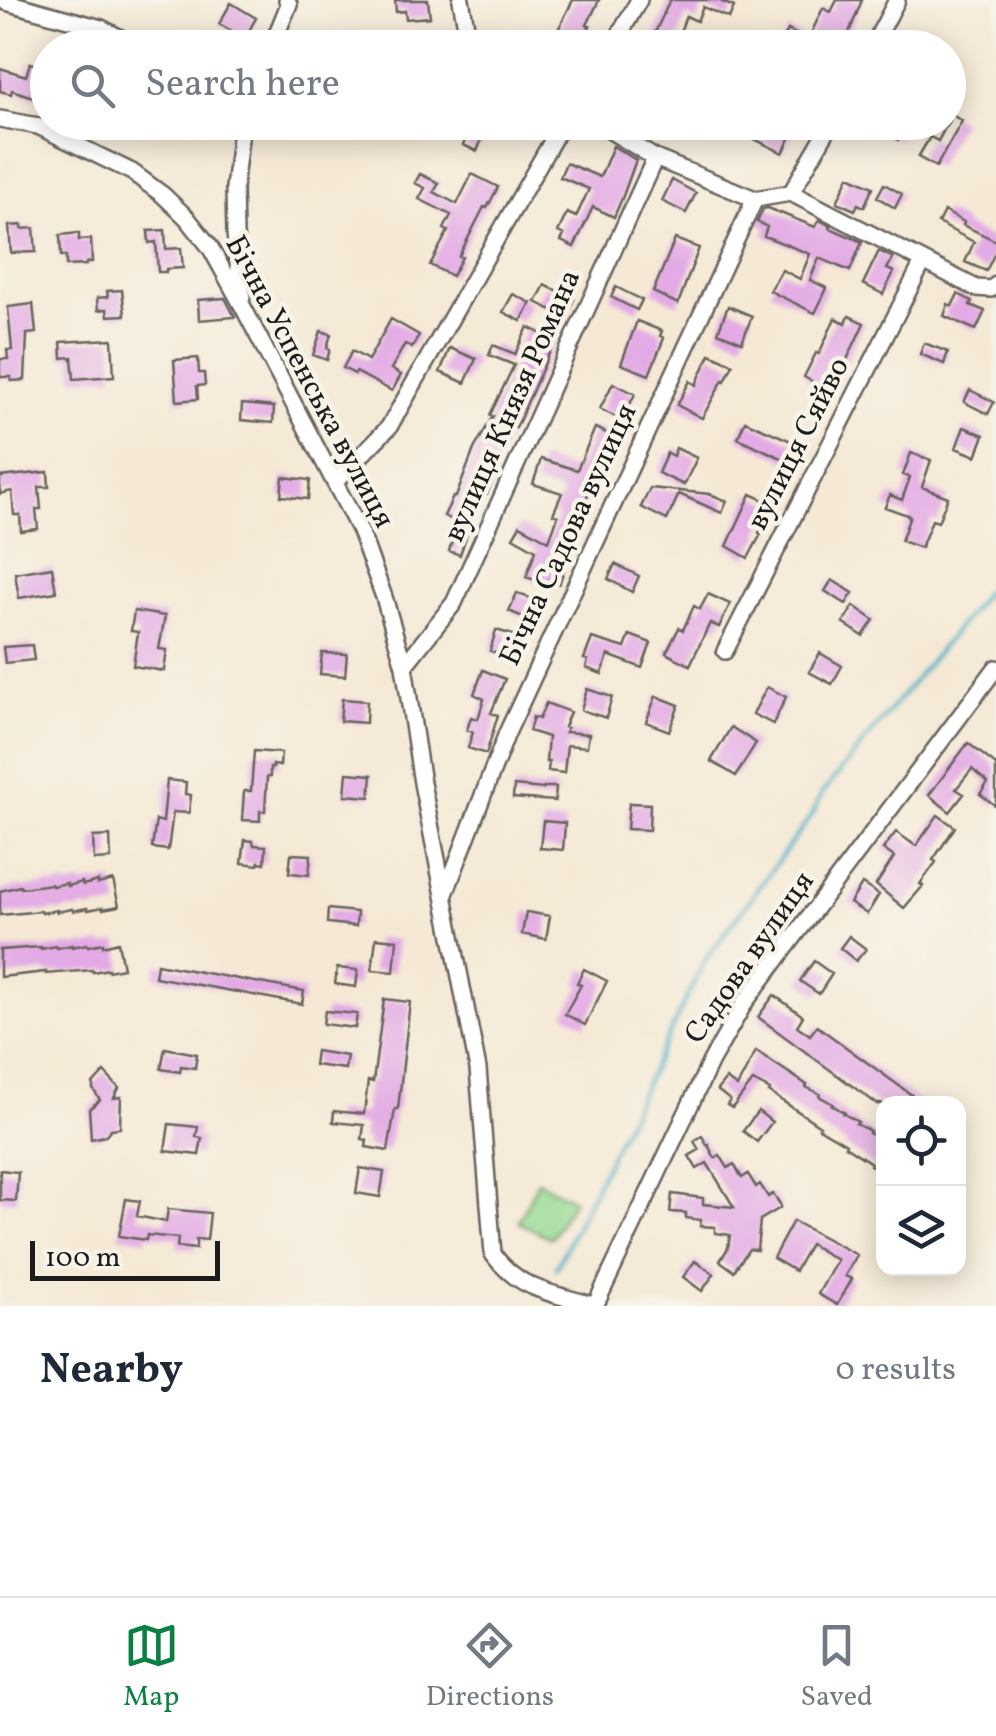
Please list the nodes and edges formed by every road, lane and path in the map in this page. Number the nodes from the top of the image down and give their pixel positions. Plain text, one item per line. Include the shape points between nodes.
1 (288, 0) edge
2 (462, 0) edge
3 (639, 0) edge
4 (897, 0) edge
5 (6, 2) edge
6 (105, 30) edge
7 (278, 30) edge
8 (467, 30) edge
9 (622, 30) edge
10 (881, 30) edge
11 (0, 119) edge
12 (30, 125) edge
13 (67, 140) edge
14 (240, 140) edge
15 (553, 140) edge
16 (626, 140) edge
17 (821, 140) edge
18 (655, 158) junction
19 (790, 193) junction
20 (755, 199) junction
21 (922, 262) junction
22 (996, 286) edge
23 (243, 307) junction
24 (336, 482) junction
25 (725, 651) dead end
26 (404, 666) junction
27 (996, 668) edge
28 (444, 898) junction
29 (595, 1306) edge

1 - 7 street
2 - 8 street
3 - 9 street
4 - 10 street
5 - 6 street
11 - 12 street, Бічна Успенська вулиця
13 - 23 street, Бічна Успенська вулиця via 132,172 178,208 210,247
14 - 23 street via 234,188
15 - 24 street via 389,427
16 - 18 street
17 - 19 street
18 - 20 street
18 - 26 street, вулиця Князя Романа via 454,603
19 - 20 street
19 - 21 street
20 - 28 street, Бічна Садова вулиця via 507,733
21 - 22 street via 976,288
21 - 25 street, вулиця Сяйво
23 - 24 street, Бічна Успенська вулиця
24 - 26 street, Бічна Успенська вулиця via 360,531
26 - 28 street
27 - 29 street, Садова вулиця via 744,1002
28 - 29 street via 478,1069 494,1254 532,1288

